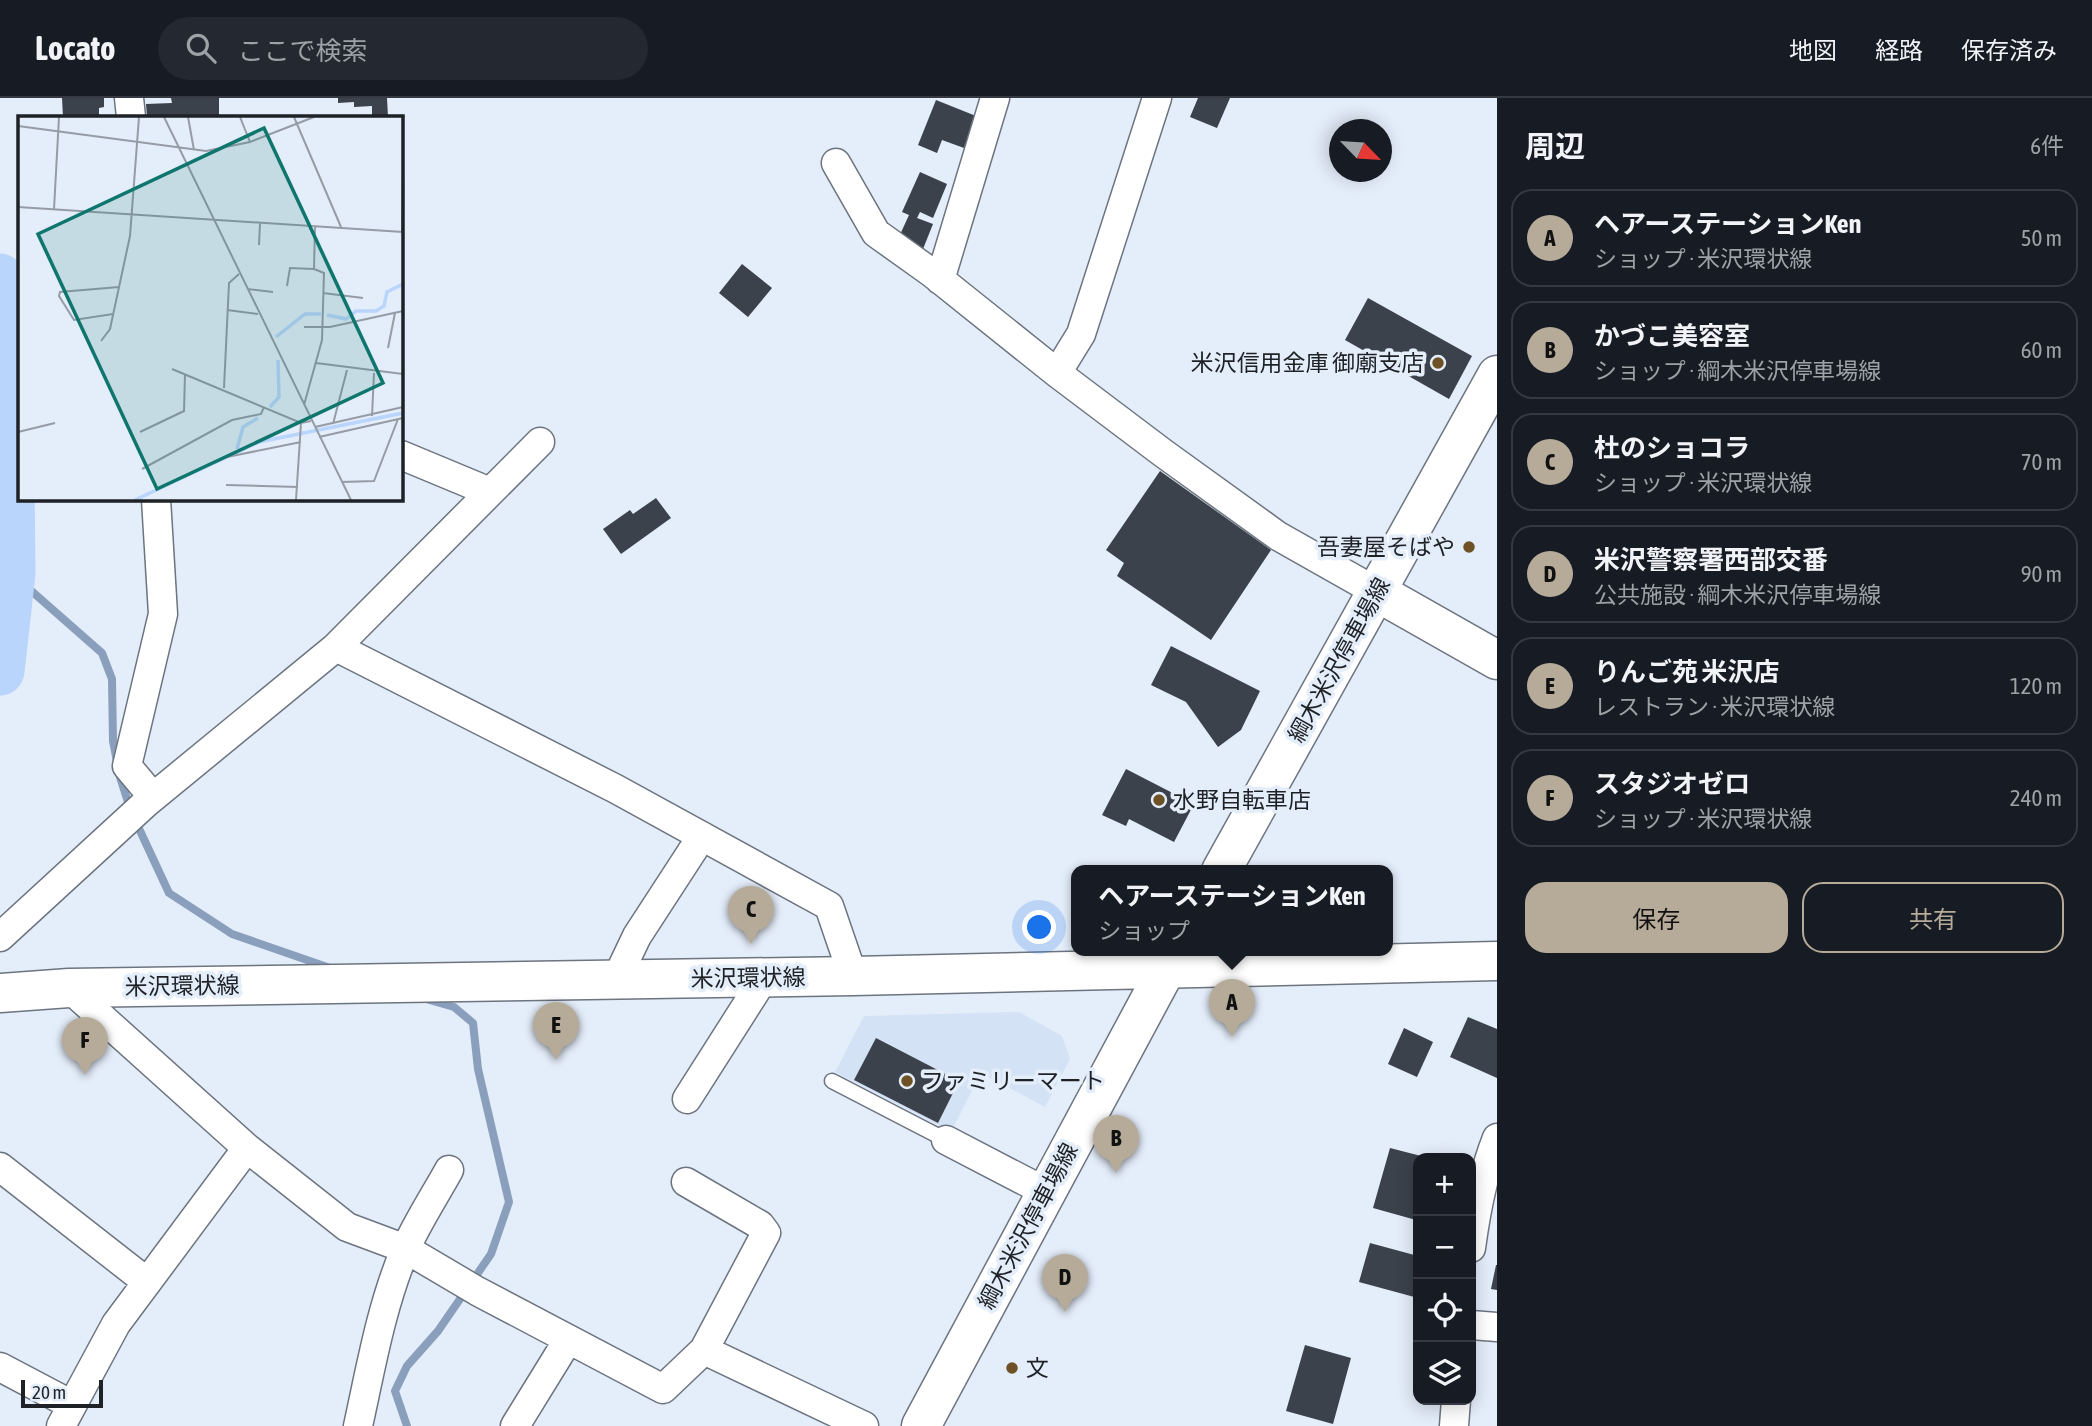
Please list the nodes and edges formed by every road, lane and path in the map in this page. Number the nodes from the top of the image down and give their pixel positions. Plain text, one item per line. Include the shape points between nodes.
1 (129, 98) edge
2 (995, 98) edge
3 (1157, 98) edge
4 (131, 116) edge
5 (836, 163) dead end
6 (940, 280) junction
7 (1057, 373) junction
8 (1497, 375) edge
9 (540, 442) dead end
10 (402, 455) edge
11 (491, 492) junction
12 (156, 500) edge
13 (1377, 592) junction
14 (336, 647) junction
15 (1497, 660) edge
16 (142, 806) junction
17 (702, 836) junction
18 (1224, 865) edge
19 (0, 937) edge
20 (1171, 960) edge
21 (1497, 961) edge
22 (853, 976) junction
23 (764, 978) junction
24 (617, 980) junction
25 (69, 988) junction
26 (0, 993) edge
27 (832, 1082) dead end
28 (687, 1098) dead end
29 (1497, 1138) edge
30 (946, 1140) joint
31 (247, 1148) junction
32 (0, 1167) edge
33 (449, 1170) dead end
34 (686, 1182) dead end
35 (1046, 1192) junction
36 (1480, 1238) edge
37 (406, 1248) junction
38 (147, 1282) junction
39 (1476, 1325) edge
40 (1497, 1327) edge
41 (568, 1340) junction
42 (704, 1350) junction
43 (0, 1367) edge
44 (1456, 1405) edge
45 (67, 1415) edge
46 (358, 1426) edge
47 (515, 1426) edge
48 (864, 1426) edge
49 (920, 1426) edge
50 (1454, 1426) edge

1 - 4 street
2 - 6 street
3 - 7 street via 1081,334
5 - 6 street via 876,233
6 - 7 street
7 - 13 street via 1278,536
8 - 13 main road, 綱木米沢停車場線
9 - 11 street
10 - 11 street
11 - 14 street
12 - 16 street via 163,614 127,766
13 - 15 main road
13 - 18 main road, 綱木米沢停車場線
14 - 16 street
14 - 17 street
16 - 19 street
17 - 22 street via 829,906
17 - 24 street via 637,936
20 - 21 main road, 米沢環状線
20 - 22 main road, 米沢環状線
20 - 35 main road, 綱木米沢停車場線
22 - 23 main road, 米沢環状線
23 - 24 main road, 米沢環状線
23 - 28 street
24 - 25 main road, 米沢環状線
25 - 26 main road, 米沢環状線
25 - 31 street
27 - 30 lane
29 - 36 street via 1486,1164
30 - 35 street
31 - 37 street via 347,1227
31 - 38 street
32 - 38 street
33 - 37 street
34 - 42 street via 760,1225 766,1234
35 - 49 main road, 綱木米沢停車場線
37 - 41 street
37 - 46 street via 377,1337
38 - 45 street via 116,1324
39 - 40 street
41 - 42 street via 663,1389
41 - 47 street
42 - 48 street
43 - 45 street
44 - 50 street

